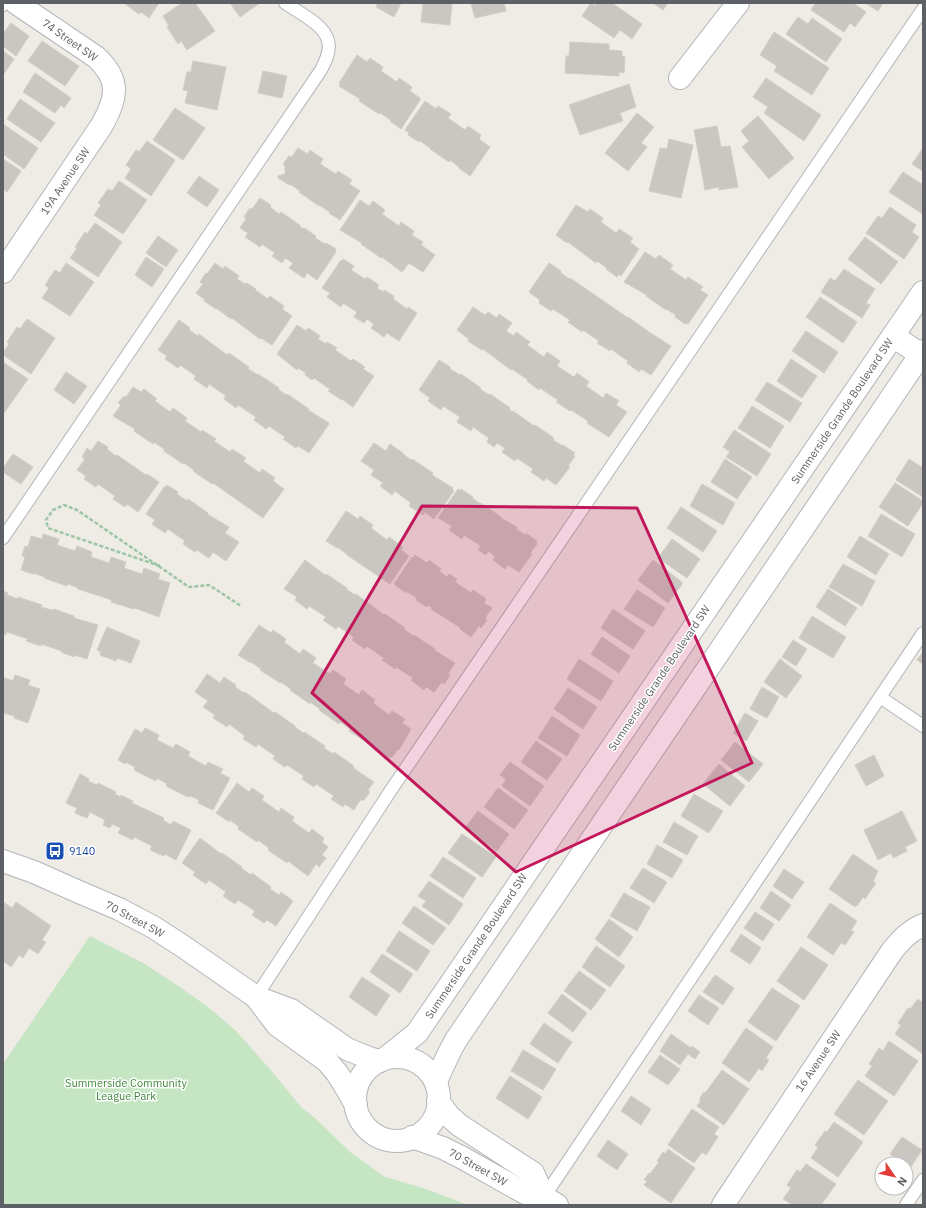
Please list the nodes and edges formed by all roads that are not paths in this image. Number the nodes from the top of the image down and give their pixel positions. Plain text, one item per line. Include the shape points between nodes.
1 (16, 3) edge
2 (284, 3) edge
3 (738, 3) edge
4 (923, 9) edge
5 (680, 78) dead end
6 (114, 85) joint
7 (3, 272) edge
8 (923, 292) edge
9 (893, 336) junction
10 (922, 354) edge
11 (3, 538) edge
12 (923, 633) edge
13 (880, 697) junction
14 (923, 726) edge
15 (3, 861) edge
16 (922, 926) edge
17 (256, 998) junction
18 (384, 1059) junction
19 (437, 1091) junction
20 (356, 1105) junction
21 (412, 1137) junction
22 (923, 1180) edge
23 (551, 1201) edge
24 (723, 1205) edge
25 (906, 1205) edge

1 - 6 street, 74 Street SW via 96,57 110,74
2 - 11 lane via 324,31 329,42 328,55 321,70
3 - 5 street
4 - 17 lane via 391,790
6 - 7 street, 19A Avenue SW via 112,105 102,125
8 - 9 street, Summerside Grande Boulevard SW
9 - 10 street
9 - 18 street, Summerside Grande Boulevard SW via 417,1033
10 - 19 street via 456,1040
12 - 13 lane
13 - 14 lane
13 - 23 lane
15 - 17 street, 70 Street SW via 34,872 153,927
16 - 24 street, 16 Avenue SW via 904,936 892,951
17 - 18 street, 70 Street SW via 291,1010 347,1049 369,1058
17 - 20 street, 70 Street SW via 277,1024 326,1062 341,1078
18 - 19 street via 399,1056 421,1064 429,1071
18 - 20 street via 369,1066 362,1074 354,1094
19 - 21 street via 438,1108 433,1120 425,1131
19 - 23 street, 70 Street SW via 449,1116 533,1173
20 - 21 street via 357,1115 363,1125 381,1138 402,1141
21 - 23 street, 70 Street SW via 443,1148 525,1193
22 - 25 lane

